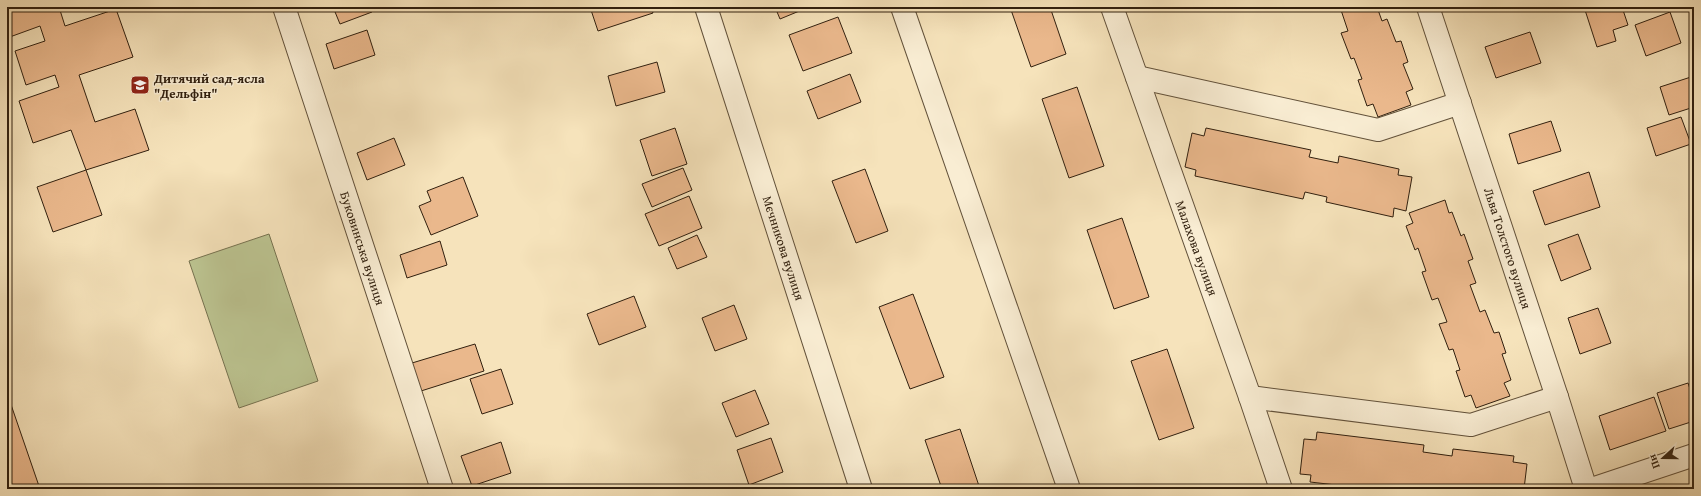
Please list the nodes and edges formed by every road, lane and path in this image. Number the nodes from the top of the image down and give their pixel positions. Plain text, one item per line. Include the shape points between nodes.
1 (284, 7) edge
2 (706, 7) edge
3 (902, 7) edge
4 (1112, 7) edge
5 (1428, 7) edge
6 (1137, 77) junction
7 (1460, 103) junction
8 (1250, 397) junction
9 (1557, 397) junction
10 (1694, 455) edge
11 (442, 489) edge
12 (861, 489) edge
13 (1066, 489) edge
14 (1281, 489) edge
15 (1586, 489) edge
16 (1592, 489) edge

1 - 11 street, Буковинська вулиця
2 - 12 street, Мєчникова вулиця
3 - 13 street via 1068,486
4 - 6 street, Малахова вулиця
5 - 7 street, Льва Толстого вулиця
6 - 7 street via 1378,130
6 - 8 street, Малахова вулиця
7 - 9 street, Льва Толстого вулиця
8 - 9 street via 1471,425
8 - 14 street, Малахова вулиця
9 - 15 street, Льва Толстого вулиця
10 - 16 street

